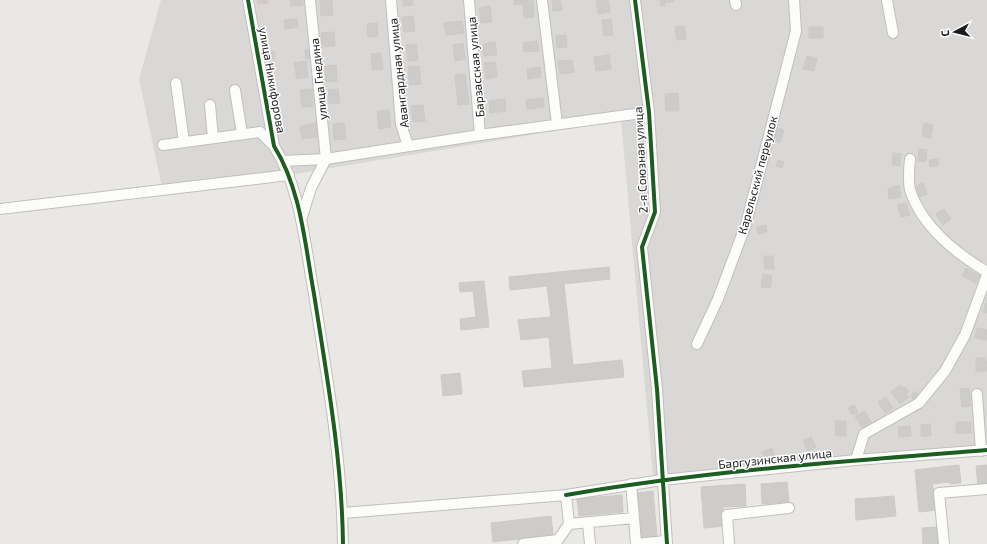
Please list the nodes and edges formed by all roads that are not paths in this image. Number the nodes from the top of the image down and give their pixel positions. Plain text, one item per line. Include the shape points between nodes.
1 (248, 0) edge
2 (310, 0) edge
3 (391, 0) edge
4 (470, 0) edge
5 (542, 0) edge
6 (635, 0) edge
7 (794, 0) edge
8 (887, 0) edge
9 (892, 33) dead end
10 (176, 83) dead end
11 (235, 90) dead end
12 (210, 105) dead end
13 (649, 112) junction
14 (557, 124) junction
15 (242, 134) junction
16 (480, 135) junction
17 (213, 138) junction
18 (184, 142) junction
19 (163, 145) dead end
20 (274, 146) junction
21 (408, 146) junction
22 (326, 159) junction
23 (910, 160) dead end
24 (283, 161) junction
25 (289, 175) junction
26 (0, 209) edge
27 (301, 220) junction
28 (987, 272) edge
29 (987, 275) edge
30 (697, 344) dead end
31 (977, 394) dead end
32 (984, 451) edge
33 (856, 460) junction
34 (662, 480) junction
35 (630, 484) junction
36 (987, 489) edge
37 (566, 495) junction
38 (789, 508) dead end
39 (343, 513) junction
40 (634, 518) junction
41 (588, 523) junction
42 (569, 524) junction
43 (667, 542) edge
44 (343, 544) edge
45 (523, 544) edge
46 (590, 544) edge
47 (636, 544) edge
48 (729, 544) edge
49 (944, 544) edge

1 - 20 street, улица Никифорова
2 - 22 street, улица Гнедина
3 - 21 street, Авангардная улица via 401,124
4 - 16 street, Барзасская улица
5 - 14 street
6 - 13 street, 2-я Союзная улица
7 - 30 street, Карельский переулок via 796,31 746,224 718,299
8 - 9 street
10 - 18 street
11 - 15 street
12 - 17 street
13 - 14 street
13 - 34 street, 2-я Союзная улица via 655,212 642,247 657,389
14 - 16 street
15 - 17 street
15 - 20 street via 260,132
16 - 21 street
17 - 18 street
18 - 19 street
20 - 24 street, улица Никифорова
21 - 22 street
22 - 24 street
22 - 27 street via 311,188
23 - 28 street via 910,190 934,230 960,255
24 - 25 street, улица Никифорова
25 - 26 street
25 - 27 street, улица Никифорова
27 - 39 street, улица Никифорова via 328,382
29 - 33 street via 965,335 945,370 919,404 864,434
31 - 32 street
32 - 33 street, Баргузинская улица
33 - 34 street, Баргузинская улица
34 - 35 street, Баргузинская улица
34 - 43 street, 2-я Союзная улица
35 - 37 street, Баргузинская улица
35 - 40 street
36 - 49 street via 939,493
37 - 39 street, Баргузинская улица
37 - 42 street
38 - 48 street via 727,515
39 - 44 street, улица Никифорова
40 - 41 street
40 - 47 street
41 - 42 street
41 - 46 street
42 - 45 street via 558,540
43 - 47 street

